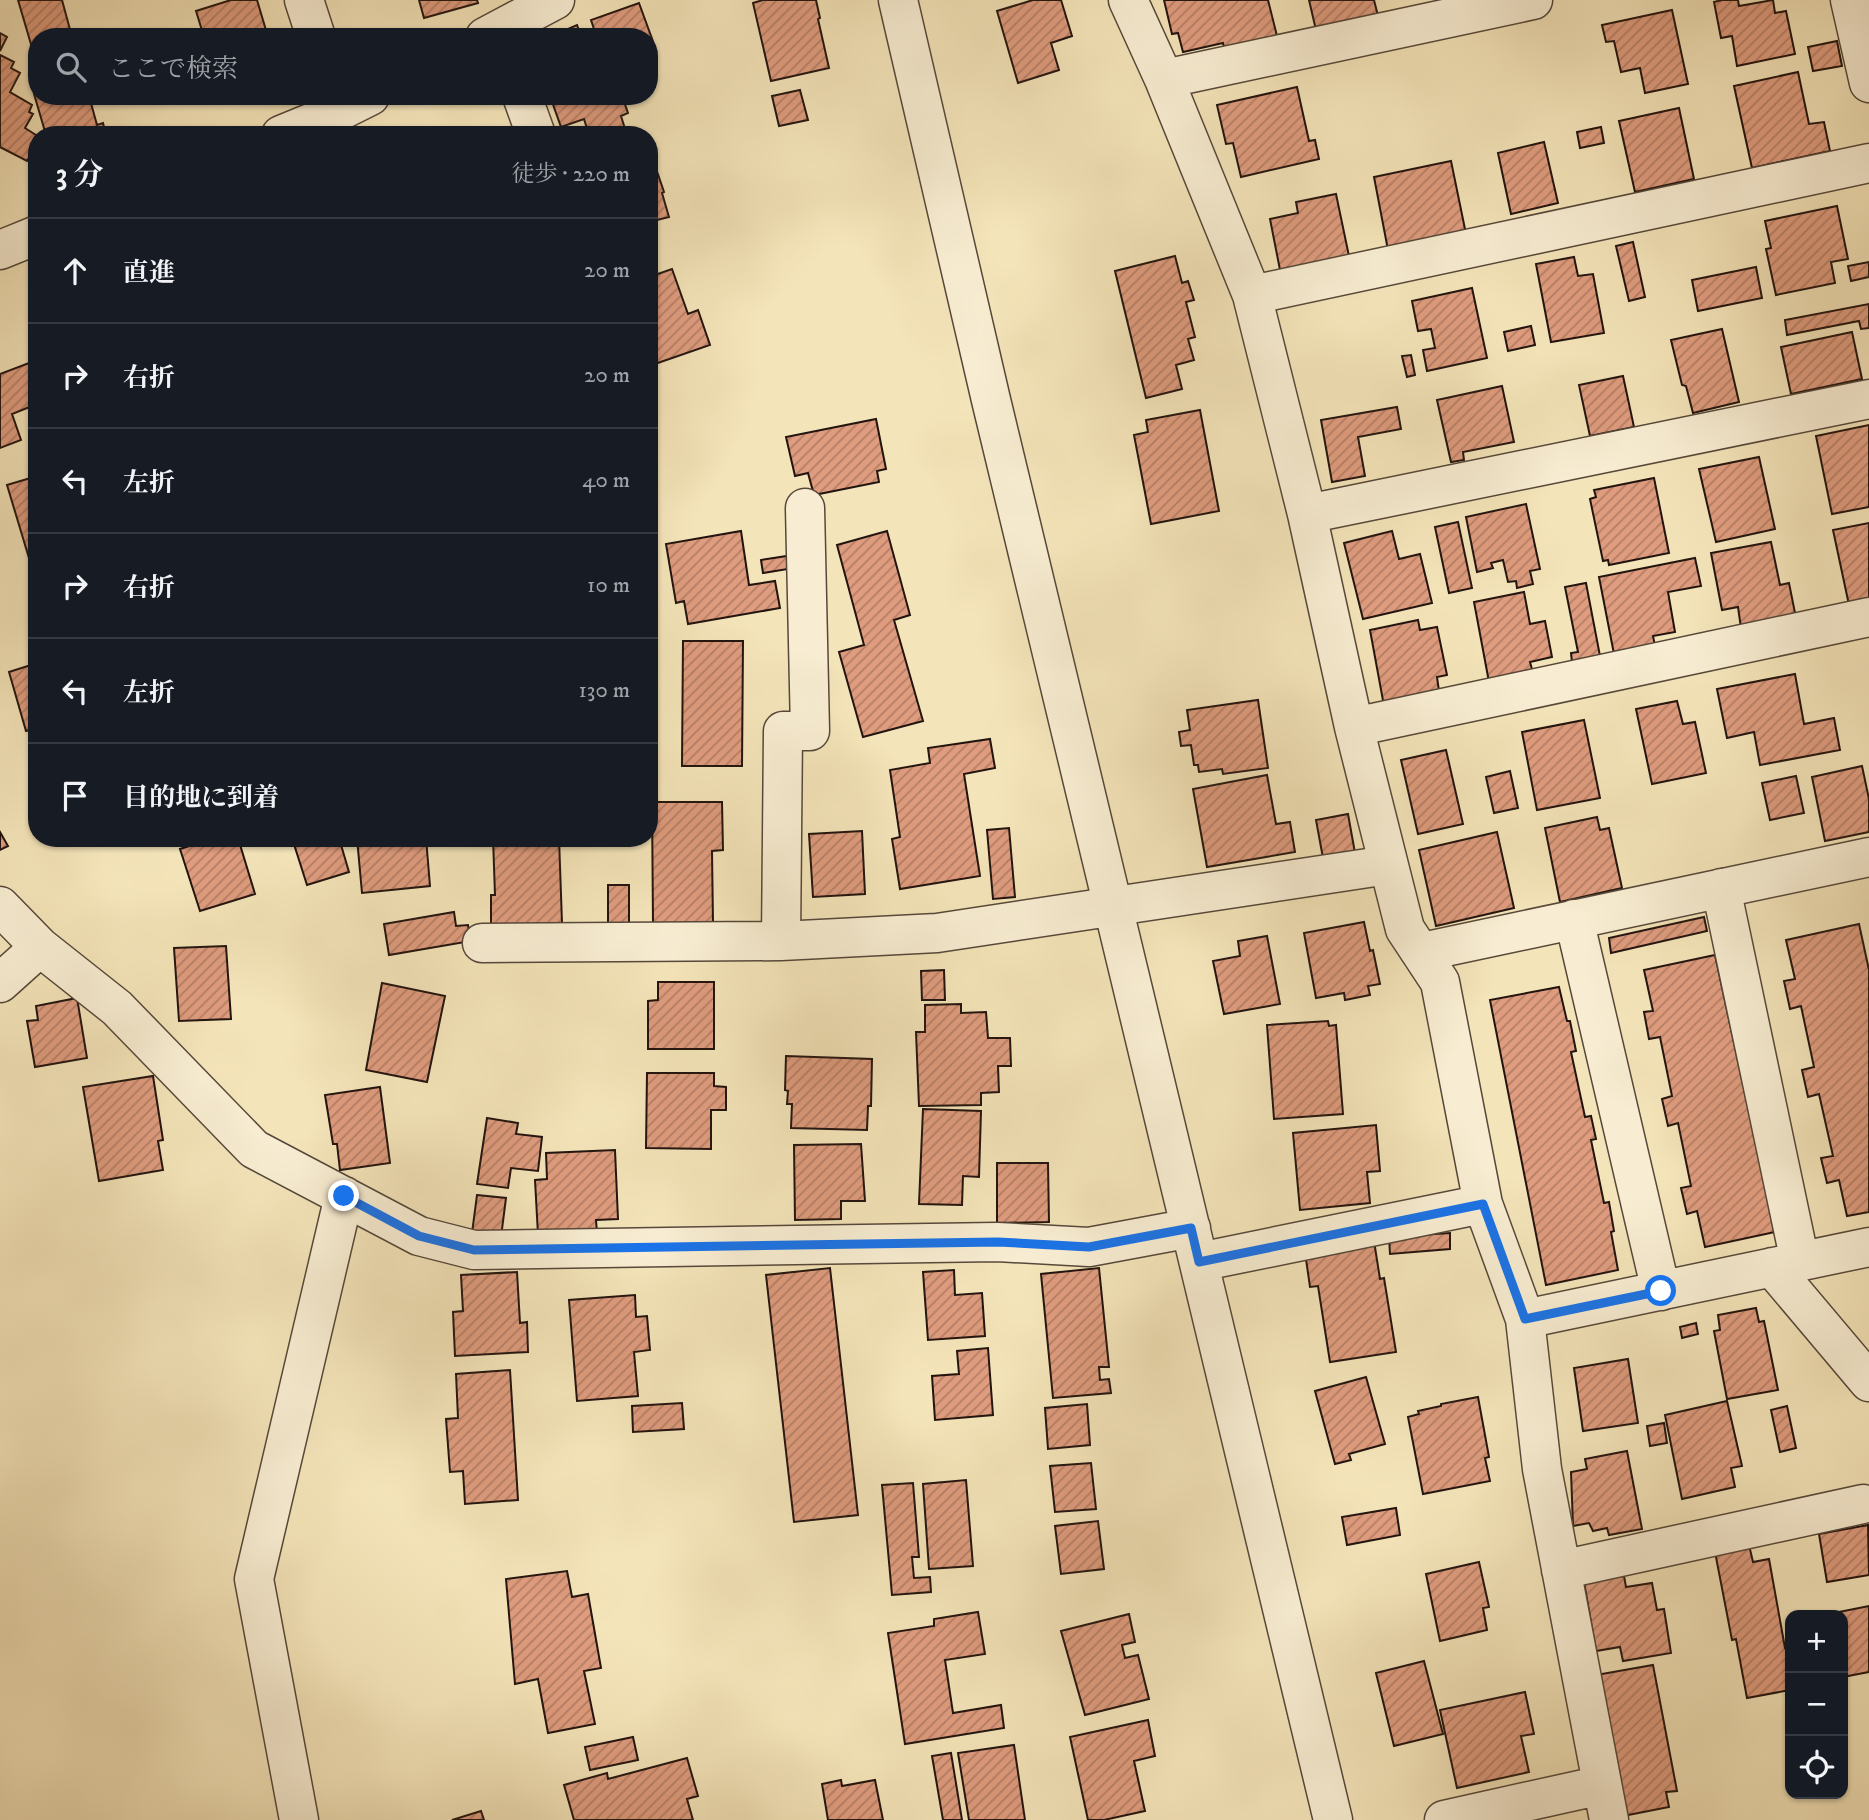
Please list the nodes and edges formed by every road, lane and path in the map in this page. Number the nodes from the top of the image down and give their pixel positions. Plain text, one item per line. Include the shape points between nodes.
1 (304, 0) edge
2 (555, 0) edge
3 (898, 0) edge
4 (1128, 0) edge
5 (1533, 0) edge
6 (1850, 0) edge
7 (313, 28) edge
8 (506, 28) edge
9 (1164, 79) junction
10 (1869, 83) edge
11 (525, 105) edge
12 (350, 109) edge
13 (305, 126) edge
14 (533, 126) edge
15 (1869, 163) edge
16 (28, 238) edge
17 (0, 250) edge
18 (1252, 295) junction
19 (1869, 399) edge
20 (804, 508) dead end
21 (1307, 514) junction
22 (1869, 617) edge
23 (1354, 727) junction
24 (1868, 863) edge
25 (1388, 865) junction
26 (1721, 888) junction
27 (0, 906) edge
28 (1114, 908) junction
29 (1574, 919) junction
30 (781, 941) junction
31 (482, 943) dead end
32 (40, 947) junction
33 (1422, 952) junction
34 (0, 983) edge
35 (344, 1196) junction
36 (1483, 1204) junction
37 (1195, 1245) junction
38 (1869, 1247) edge
39 (1786, 1265) junction
40 (1661, 1291) junction
41 (1525, 1319) junction
42 (1869, 1382) edge
43 (1863, 1504) dead end
44 (1561, 1570) junction
45 (1605, 1802) edge
46 (299, 1820) edge
47 (1333, 1820) edge
48 (1444, 1820) edge

1 - 7 street
2 - 8 street
3 - 28 street
4 - 9 street
5 - 9 street
6 - 10 street
9 - 18 street
11 - 14 street
12 - 13 street
15 - 18 street
16 - 17 street
18 - 21 street
19 - 21 street
20 - 30 street via 810,731 783,732
21 - 23 street
22 - 23 street
23 - 25 street
24 - 26 street
25 - 28 street
25 - 33 street via 1405,929
26 - 29 street
26 - 39 street
27 - 32 street
28 - 30 street via 937,933
28 - 37 street
29 - 33 street
29 - 40 street
30 - 31 street
32 - 34 street
32 - 35 street via 117,1008 254,1149
33 - 36 street via 1440,982
35 - 37 street via 419,1236 474,1250 984,1242 1089,1247
35 - 46 street via 254,1578
36 - 37 street
36 - 41 street
37 - 47 street
38 - 39 street
39 - 40 street
39 - 42 street
40 - 41 street
41 - 44 street via 1542,1469
43 - 44 street
44 - 45 street
45 - 48 street

